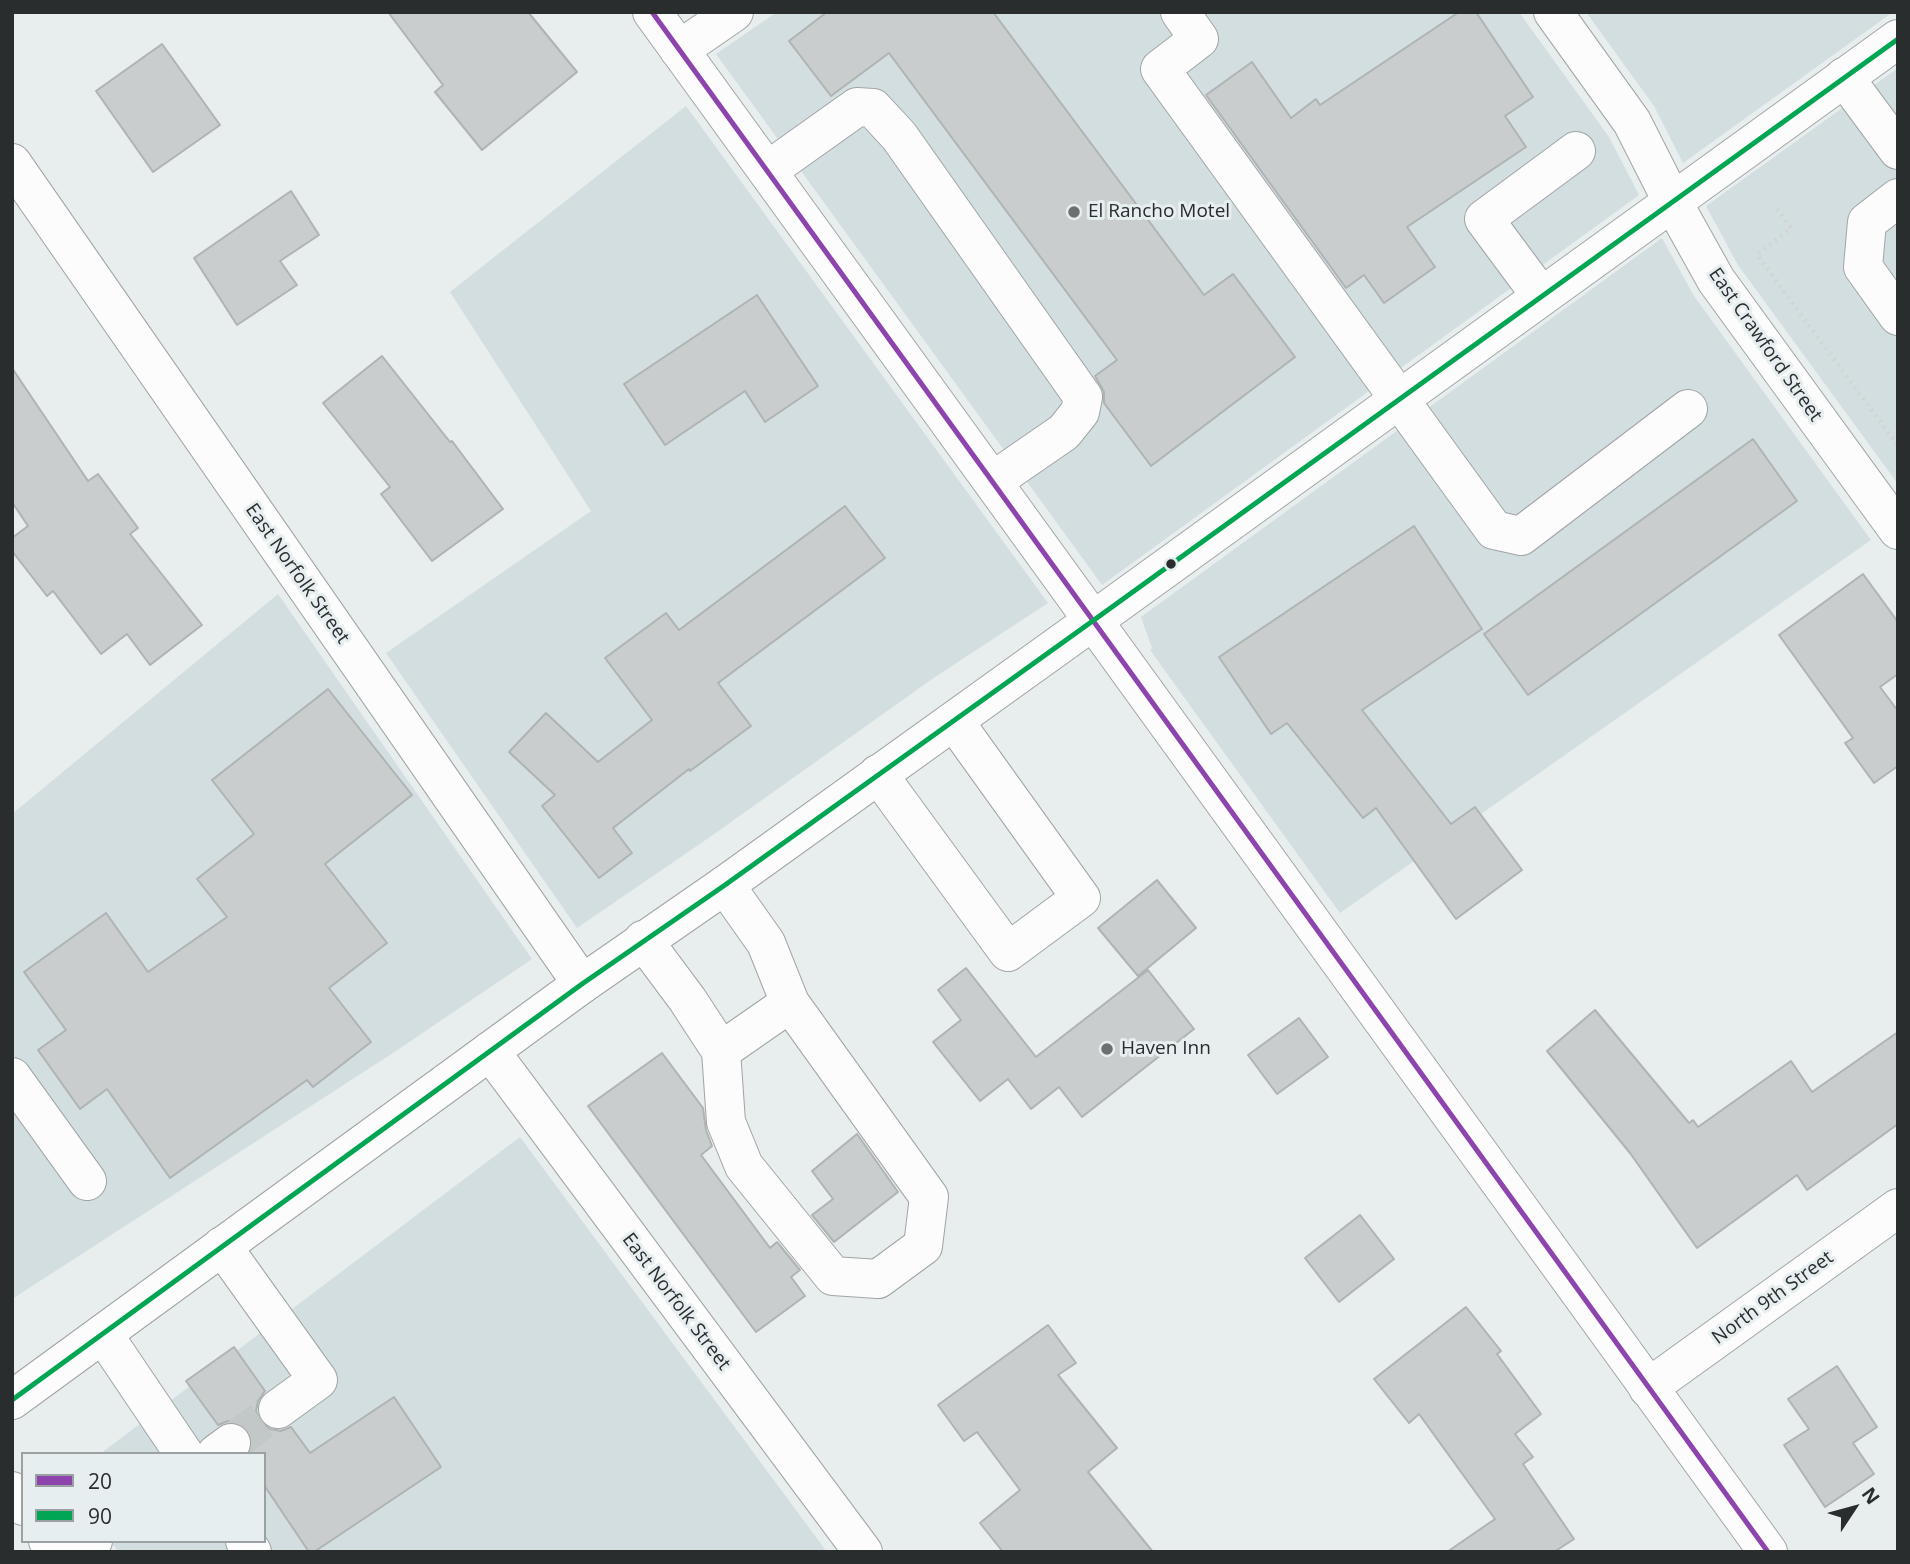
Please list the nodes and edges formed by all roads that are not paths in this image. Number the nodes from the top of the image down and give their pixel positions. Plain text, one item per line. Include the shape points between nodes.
1 (652, 12) edge
2 (734, 12) edge
3 (1180, 12) edge
4 (1553, 12) edge
5 (1898, 39) edge
6 (679, 50) junction
7 (1844, 77) junction
8 (1898, 150) edge
9 (1576, 151) dead end
10 (12, 163) edge
11 (767, 171) junction
12 (1898, 198) edge
13 (1672, 201) junction
14 (1541, 296) junction
15 (1898, 316) edge
16 (1400, 398) junction
17 (1688, 409) dead end
18 (993, 481) junction
19 (1898, 530) edge
20 (1094, 620) junction
21 (954, 721) junction
22 (878, 774) junction
23 (725, 885) junction
24 (643, 940) junction
25 (582, 984) junction
26 (790, 1003) junction
27 (490, 1051) junction
28 (721, 1051) junction
29 (12, 1077) edge
30 (87, 1181) dead end
31 (1898, 1208) edge
32 (222, 1247) junction
33 (103, 1334) junction
34 (1648, 1388) junction
35 (12, 1400) edge
36 (278, 1409) tunnel mouth
37 (183, 1452) edge
38 (863, 1552) edge
39 (1768, 1552) edge

1 - 6 street
2 - 6 street
3 - 16 street via 1199,39 1160,69
4 - 13 street, East Crawford Street via 1632,122
5 - 7 street
6 - 11 street
7 - 8 street
7 - 13 street
9 - 14 street via 1485,219
10 - 25 street, East Norfolk Street
11 - 18 street
11 - 18 street via 857,107 873,108 898,136 1083,397 1080,412 1064,432
12 - 15 street via 1867,222 1863,267
13 - 14 street
13 - 19 street, East Crawford Street via 1716,280
14 - 16 street
16 - 17 street via 1494,530 1521,536
16 - 20 street
18 - 20 street
20 - 21 street
20 - 34 street
21 - 22 street
21 - 22 street via 1081,898 1008,952
22 - 23 street
23 - 24 street
23 - 26 street via 766,943
24 - 25 street
24 - 28 street
25 - 27 street
26 - 28 street
26 - 28 street via 929,1197 923,1246 878,1279 833,1276 744,1166 726,1122
27 - 32 street
27 - 38 street, East Norfolk Street
29 - 30 street
31 - 34 street, North 9th Street
32 - 33 street
32 - 36 street via 318,1380
33 - 35 street
33 - 37 street
34 - 39 street

